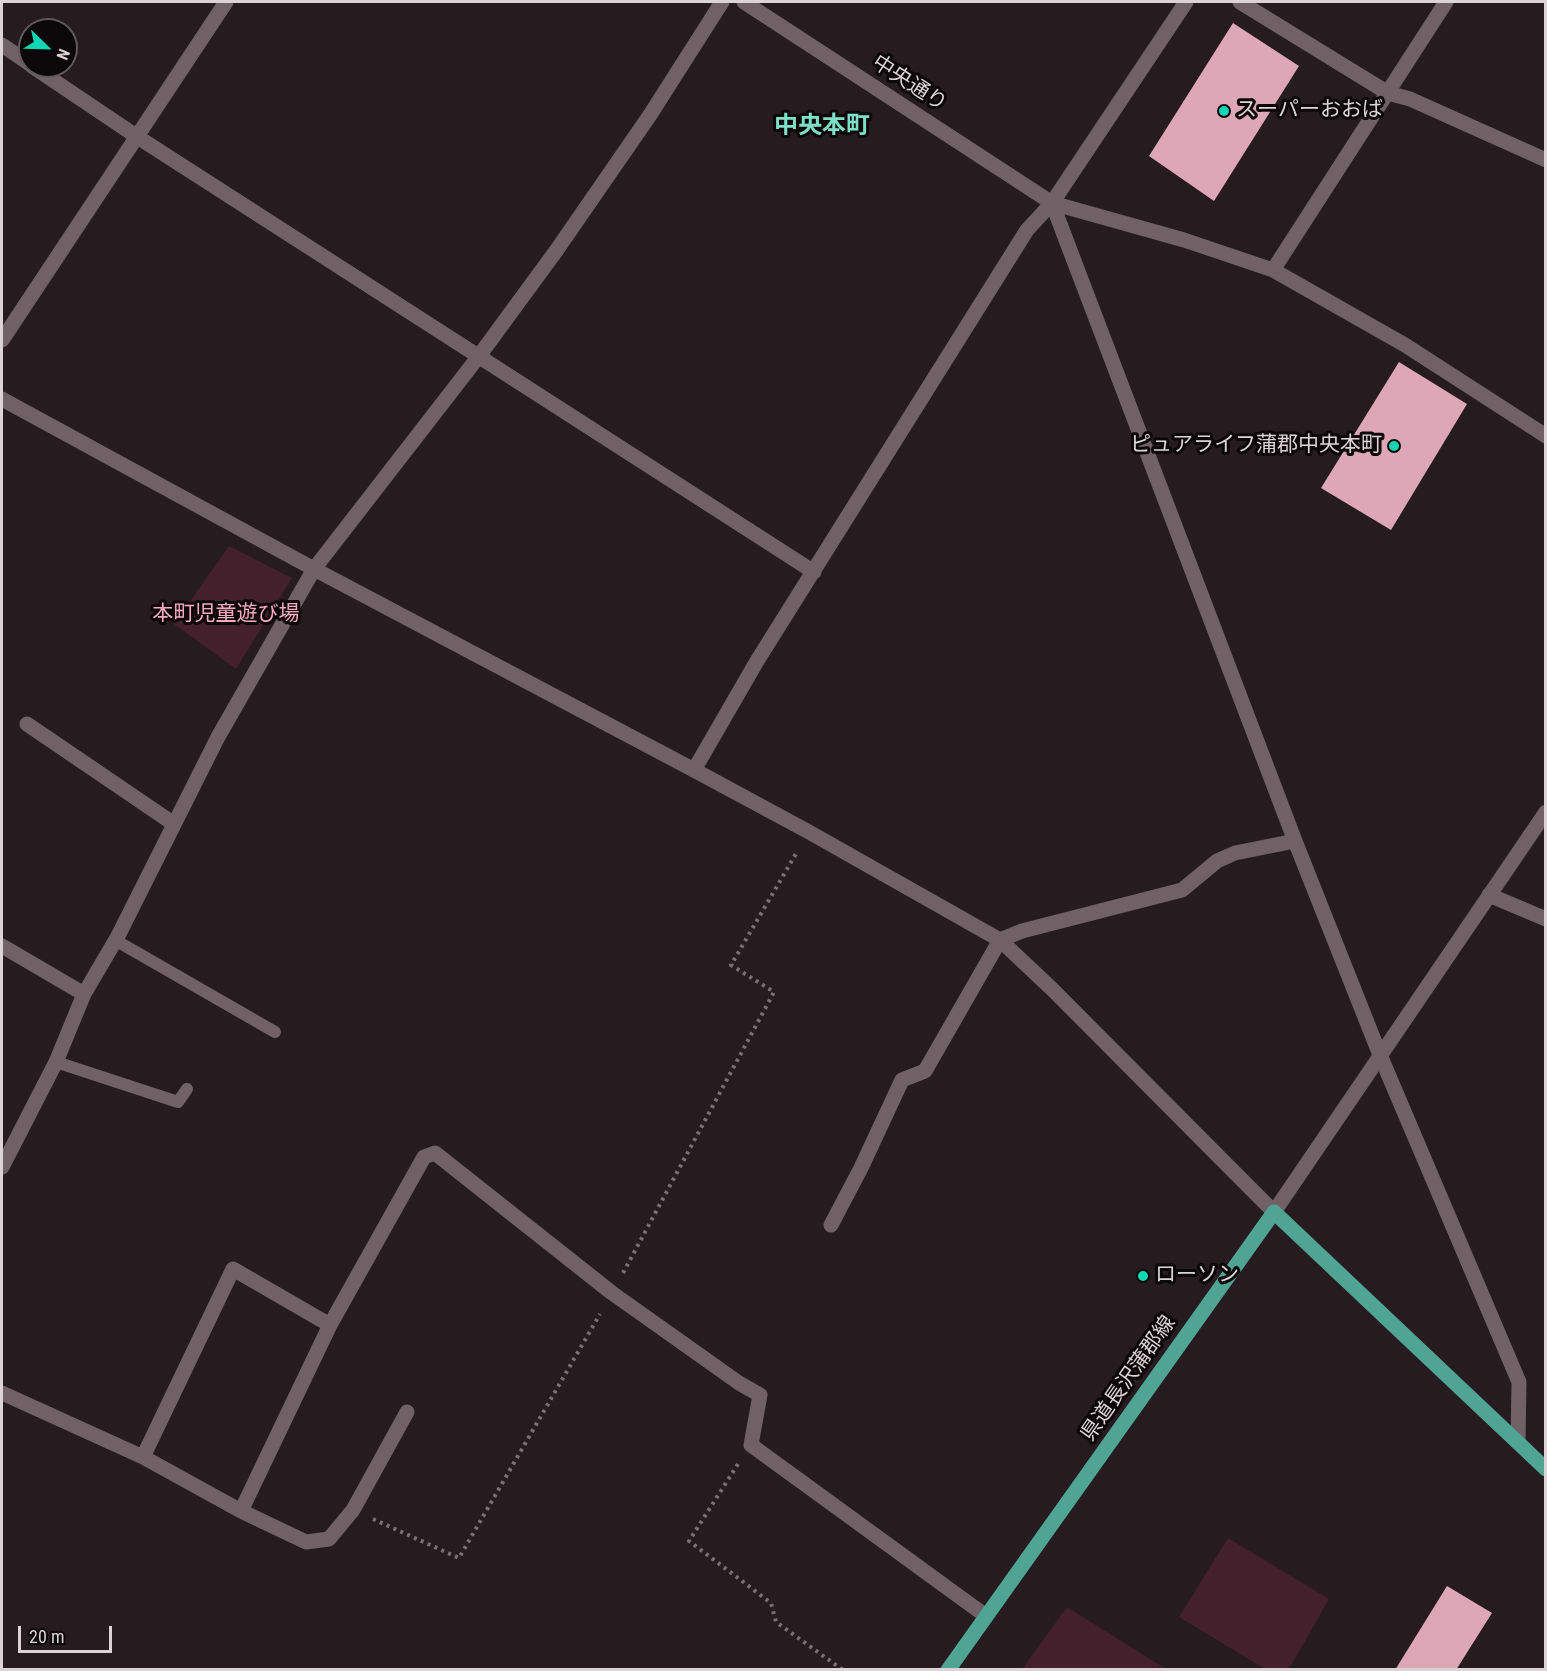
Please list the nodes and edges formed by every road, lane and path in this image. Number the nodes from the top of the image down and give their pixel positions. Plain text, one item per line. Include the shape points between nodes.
1 (226, 2) edge
2 (722, 2) edge
3 (744, 2) edge
4 (1186, 2) edge
5 (1240, 2) edge
6 (1446, 2) edge
7 (2, 45) edge
8 (18, 56) edge
9 (50, 78) edge
10 (1388, 93) junction
11 (136, 136) junction
12 (1545, 160) edge
13 (1052, 203) junction
14 (1273, 270) junction
15 (2, 340) edge
16 (479, 356) junction
17 (2, 399) edge
18 (1545, 436) edge
19 (314, 569) junction
20 (814, 572) junction
21 (27, 724) dead end
22 (694, 770) junction
23 (1545, 812) edge
24 (174, 824) junction
25 (809, 832) junction
26 (1295, 841) junction
27 (1489, 895) junction
28 (1545, 919) edge
29 (115, 940) junction
30 (1000, 940) junction
31 (2, 946) edge
32 (84, 994) junction
33 (275, 1032) dead end
34 (1380, 1055) junction
35 (56, 1062) junction
36 (187, 1089) dead end
37 (2, 1167) edge
38 (1274, 1212) junction
39 (831, 1225) dead end
40 (612, 1293) junction
41 (330, 1325) junction
42 (2, 1393) edge
43 (407, 1412) dead end
44 (1518, 1442) junction
45 (751, 1445) junction
46 (143, 1457) junction
47 (1545, 1468) edge
48 (353, 1510) junction
49 (241, 1511) junction
50 (986, 1616) junction
51 (843, 1670) edge
52 (948, 1670) edge

1 - 11 street
2 - 16 street via 563,242
3 - 13 street, 中央通り
4 - 13 street
5 - 10 street
6 - 10 street
7 - 8 street
9 - 11 street
10 - 12 street via 1410,99
10 - 14 street
11 - 15 street
11 - 16 street
13 - 14 street, 中央通り
13 - 20 street via 1027,230
13 - 26 street
14 - 18 street, 中央通り via 1405,345
16 - 19 street
16 - 20 street
17 - 19 street
19 - 22 street
19 - 24 street via 218,737
20 - 22 street
21 - 24 street
22 - 25 street
23 - 27 street
24 - 29 street
25 - 30 street
25 - 40 path via 731,965 774,992
26 - 30 street via 1235,853 1217,861 1182,890
26 - 34 street
27 - 28 street
27 - 34 street
29 - 32 street
29 - 33 lane
30 - 38 street
30 - 39 street via 925,1071 903,1080
31 - 32 street
32 - 35 street
34 - 38 street
34 - 44 street via 1519,1383
35 - 36 lane via 178,1102
35 - 37 street
38 - 44 main road
38 - 50 main road, 県道長沢蒲郡線
40 - 41 street via 435,1153 424,1157
40 - 45 street via 760,1395
40 - 48 path via 459,1558
41 - 46 street via 233,1269
41 - 49 street
42 - 46 street
43 - 48 street
44 - 47 main road
45 - 50 street
45 - 51 path via 689,1541 771,1603 776,1622
46 - 49 street
48 - 49 street via 329,1539 306,1542
50 - 52 main road, 県道長沢蒲郡線

